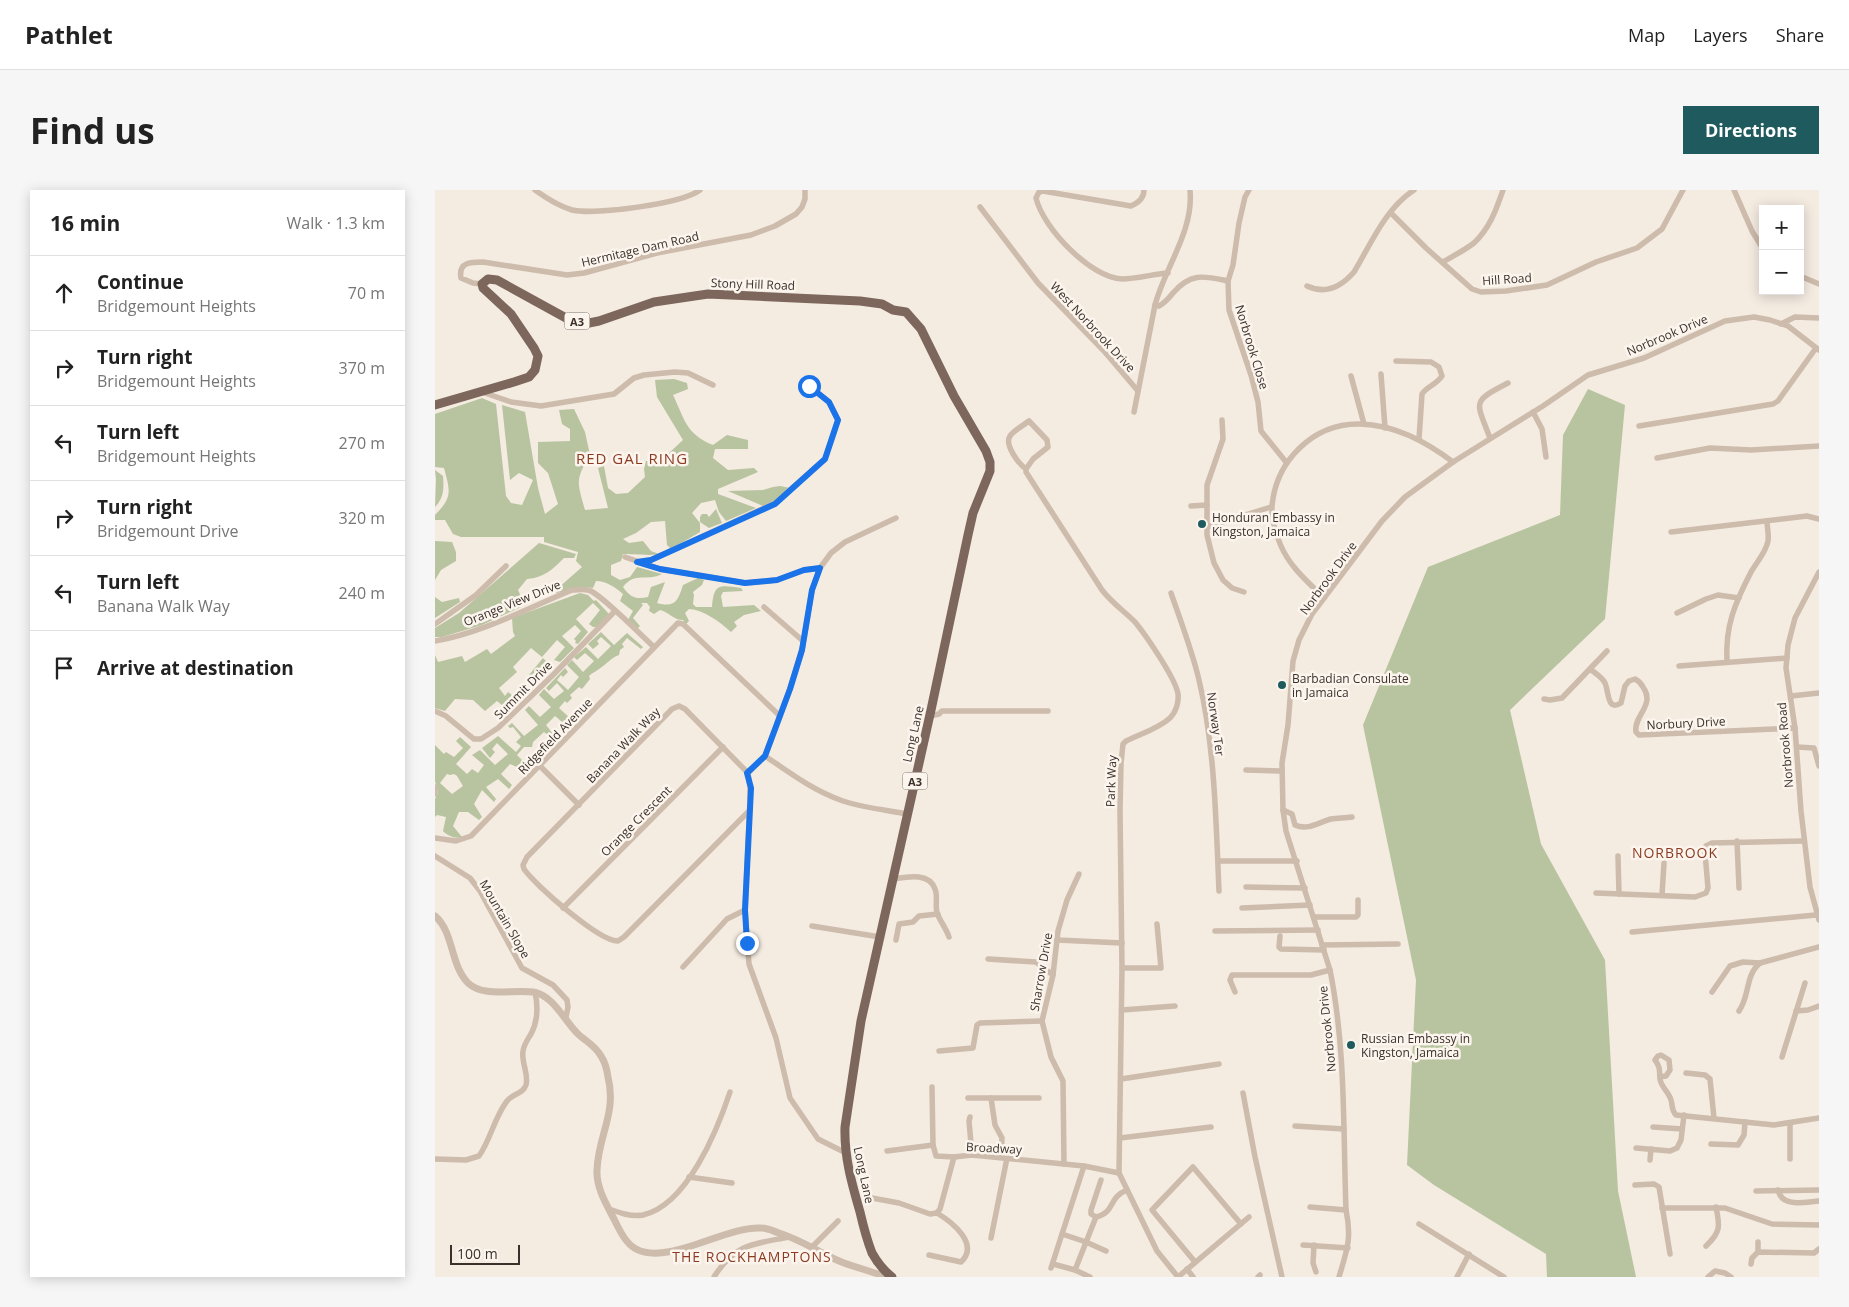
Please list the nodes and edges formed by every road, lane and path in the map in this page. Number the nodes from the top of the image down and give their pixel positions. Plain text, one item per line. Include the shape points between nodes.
1 (535, 190) edge
2 (700, 190) edge
3 (805, 190) edge
4 (1144, 190) edge
5 (1190, 190) edge
6 (1249, 190) edge
7 (1414, 190) edge
8 (1503, 190) edge
9 (1683, 190) edge
10 (1734, 190) edge
11 (980, 207) dead end
12 (1391, 213) junction
13 (1759, 242) edge
14 (1443, 262) junction
15 (1168, 273) junction
16 (1804, 278) edge
17 (1228, 280) junction
18 (483, 284) junction
19 (1819, 284) edge
20 (1307, 286) dead end
21 (1155, 305) junction
22 (893, 310) joint
23 (1819, 318) edge
24 (1781, 324) junction
25 (1817, 349) edge
26 (1396, 361) dead end
27 (1381, 374) dead end
28 (1351, 376) dead end
29 (1508, 383) dead end
30 (713, 385) dead end
31 (809, 386) dead end
32 (1138, 390) junction
33 (480, 391) junction
34 (435, 405) edge
35 (1134, 412) dead end
36 (1533, 412) junction
37 (1222, 420) dead end
38 (1364, 424) junction
39 (1639, 426) dead end
40 (1385, 428) junction
41 (1490, 438) junction
42 (1419, 439) junction
43 (1819, 446) edge
44 (1546, 457) dead end
45 (1657, 458) dead end
46 (1286, 462) junction
47 (1453, 462) junction
48 (1026, 469) junction
49 (1207, 505) junction
50 (1191, 506) dead end
51 (1271, 507) junction
52 (896, 518) dead end
53 (1819, 519) edge
54 (1767, 521) junction
55 (1207, 528) junction
56 (1671, 532) dead end
57 (625, 557) dead end
58 (637, 562) junction
59 (506, 566) dead end
60 (820, 568) junction
61 (1819, 572) edge
62 (1244, 592) dead end
63 (1171, 593) dead end
64 (1324, 598) junction
65 (1739, 598) junction
66 (764, 607) dead end
67 (615, 611) junction
68 (1677, 613) dead end
69 (435, 624) edge
70 (435, 641) edge
71 (803, 641) junction
72 (654, 647) junction
73 (1607, 651) dead end
74 (1787, 658) junction
75 (1727, 662) junction
76 (1679, 666) dead end
77 (1591, 668) junction
78 (1819, 694) edge
79 (1791, 696) junction
80 (1544, 699) dead end
81 (932, 704) junction
82 (435, 711) edge
83 (1048, 711) dead end
84 (942, 712) junction
85 (780, 716) junction
86 (929, 716) junction
87 (1795, 728) junction
88 (723, 747) junction
89 (1797, 748) junction
90 (765, 756) junction
91 (540, 766) junction
92 (1819, 766) edge
93 (1246, 770) dead end
94 (1282, 771) junction
95 (747, 773) junction
96 (435, 787) edge
97 (435, 794) edge
98 (579, 805) junction
99 (750, 810) junction
100 (1283, 810) junction
101 (908, 814) junction
102 (1353, 817) dead end
103 (435, 838) edge
104 (1804, 841) junction
105 (1737, 842) junction
106 (435, 856) edge
107 (1618, 856) dead end
108 (1218, 861) junction
109 (1297, 862) junction
110 (1664, 863) dead end
111 (1079, 874) dead end
112 (893, 878) junction
113 (1246, 887) dead end
114 (1305, 888) junction
115 (1739, 888) dead end
116 (1219, 891) dead end
117 (1596, 893) dead end
118 (1619, 894) junction
119 (1661, 895) junction
120 (1358, 900) dead end
121 (1310, 905) junction
122 (563, 908) junction
123 (1243, 908) dead end
124 (745, 910) junction
125 (938, 914) junction
126 (435, 916) edge
127 (1314, 917) junction
128 (1818, 918) edge
129 (1157, 924) dead end
130 (812, 926) dead end
131 (1215, 930) dead end
132 (1318, 930) junction
133 (1632, 932) dead end
134 (1280, 936) dead end
135 (880, 937) junction
136 (949, 937) dead end
137 (896, 940) dead end
138 (1057, 940) junction
139 (1122, 943) junction
140 (1398, 944) dead end
141 (1819, 946) edge
142 (1323, 947) junction
143 (988, 959) dead end
144 (1760, 963) junction
145 (683, 967) dead end
146 (1123, 968) junction
147 (1330, 970) junction
148 (1053, 975) junction
149 (1805, 983) dead end
150 (535, 992) junction
151 (1235, 992) dead end
152 (1712, 992) dead end
153 (1175, 1006) dead end
154 (1819, 1006) edge
155 (1122, 1010) junction
156 (1739, 1011) dead end
157 (1796, 1011) junction
158 (566, 1017) junction
159 (1042, 1021) junction
160 (939, 1051) dead end
161 (1782, 1057) dead end
162 (1219, 1064) dead end
163 (1686, 1073) dead end
164 (1660, 1078) dead end
165 (1121, 1079) junction
166 (932, 1087) dead end
167 (730, 1092) dead end
168 (1243, 1093) dead end
169 (968, 1098) dead end
170 (991, 1098) junction
171 (1039, 1098) dead end
172 (1684, 1115) junction
173 (971, 1117) dead end
174 (1714, 1118) junction
175 (1819, 1118) edge
176 (1745, 1122) junction
177 (1790, 1123) junction
178 (1295, 1126) dead end
179 (1211, 1127) dead end
180 (1653, 1127) dead end
181 (1344, 1129) junction
182 (1683, 1129) junction
183 (1120, 1138) junction
184 (1711, 1144) dead end
185 (933, 1145) junction
186 (1636, 1148) dead end
187 (1651, 1149) junction
188 (887, 1151) dead end
189 (846, 1153) junction
190 (972, 1155) junction
191 (954, 1157) junction
192 (1004, 1158) junction
193 (435, 1159) edge
194 (1790, 1159) dead end
195 (1650, 1160) dead end
196 (1064, 1164) junction
197 (1085, 1166) junction
198 (1119, 1173) junction
199 (689, 1177) junction
200 (1101, 1180) dead end
201 (732, 1183) dead end
202 (1635, 1185) dead end
203 (1127, 1190) junction
204 (1756, 1190) dead end
205 (1778, 1190) junction
206 (1819, 1190) edge
207 (872, 1198) dead end
208 (1819, 1201) edge
209 (1310, 1207) dead end
210 (1716, 1207) junction
211 (1663, 1208) junction
212 (609, 1209) junction
213 (1346, 1210) junction
214 (937, 1213) junction
215 (1096, 1217) junction
216 (1249, 1217) dead end
217 (838, 1221) dead end
218 (1241, 1224) junction
219 (1419, 1224) dead end
220 (1819, 1226) edge
221 (1062, 1234) junction
222 (789, 1236) junction
223 (991, 1238) dead end
224 (1086, 1242) junction
225 (1758, 1242) dead end
226 (1303, 1245) dead end
227 (1315, 1245) junction
228 (1706, 1246) dead end
229 (811, 1247) junction
230 (1348, 1248) junction
231 (1819, 1249) edge
232 (1106, 1251) dead end
233 (1758, 1252) junction
234 (1469, 1254) junction
235 (1670, 1254) dead end
236 (929, 1255) dead end
237 (1195, 1262) junction
238 (1751, 1264) dead end
239 (1187, 1269) junction
240 (1075, 1270) junction
241 (1316, 1272) dead end
242 (714, 1277) edge
243 (887, 1277) edge
244 (891, 1277) edge
245 (1090, 1277) edge
246 (1178, 1277) edge
247 (1193, 1277) edge
248 (1282, 1277) edge
249 (1339, 1277) edge
250 (1457, 1277) edge
251 (1504, 1277) edge
252 (1708, 1277) edge
253 (1731, 1277) edge

1 - 2 street via 572,210 590,211 655,204 693,195
3 - 18 street, Hermitage Dam Road via 805,199 796,214 751,235 657,252 567,275 483,262 463,265 461,278
4 - 15 street via 1138,202 1131,206 1043,191 1037,198 1049,224 1091,267 1122,279
5 - 15 street via 1184,231
6 - 17 street, Norbrook Close
7 - 12 street
8 - 14 street via 1497,210 1484,230 1473,243
9 - 14 street, Hill Road via 1662,229 1637,248 1596,262 1547,285 1481,292 1467,285
10 - 13 street
11 - 32 street, West Norbrook Drive via 1038,283
12 - 14 street, Hill Road
12 - 20 street via 1349,278 1327,291
15 - 21 street
16 - 19 street
17 - 21 street via 1189,279 1165,303
17 - 46 street, Norbrook Close via 1229,310 1251,374 1261,431
18 - 22 main road, Stony Hill Road / A3 via 492,279 566,318 589,323 654,302 708,294 860,300 882,304
18 - 33 main road via 486,292 511,314 538,356 535,370 529,377
21 - 32 street, West Norbrook Drive
22 - 81 main road, Long Lane / A3 via 905,312 921,329 990,462 990,471 973,513
23 - 24 street via 1795,316
24 - 25 street
24 - 36 street, Norbrook Drive via 1754,316 1725,321 1644,358 1588,375
25 - 39 street via 1773,404
26 - 42 street via 1431,362 1439,368 1442,376 1436,385 1422,394
27 - 40 street
28 - 38 street
29 - 41 street via 1486,394 1480,401 1481,415
30 - 33 street via 688,373 644,375 634,378 613,394 541,406 511,402
31 - 58 street via 829,402 838,420 825,459 775,504 651,560
32 - 35 street
33 - 34 main road
36 - 41 street, Norbrook Drive
36 - 44 street via 1542,429
37 - 49 street via 1223,439 1207,485
38 - 40 street
38 - 46 street via 1333,428 1313,437
40 - 42 street
41 - 47 street, Norbrook Drive
42 - 47 street
43 - 45 street via 1751,450 1710,448
46 - 51 street via 1275,485
47 - 64 street, Norbrook Drive via 1405,496 1365,542
48 - 48 street, Park Way via 1008,443 1010,436 1029,421 1047,440 1048,447
48 - 139 street, Park Way via 1111,602 1135,622 1160,657 1178,692 1178,704 1171,717 1123,744 1120,811
49 - 50 street
49 - 55 street
51 - 55 street
51 - 64 street via 1275,529 1288,560
52 - 60 street via 845,542
53 - 54 street via 1807,516
54 - 56 street
54 - 65 street via 1768,541
55 - 62 street via 1211,552 1223,580 1231,588
57 - 58 street
58 - 60 street via 745,583 777,580
59 - 69 street via 476,595
60 - 71 street via 812,590
61 - 74 street, Norbrook Road via 1795,618
63 - 108 street, Norway Ter via 1200,680 1208,732
64 - 94 street, Norbrook Drive via 1303,630 1293,660
65 - 68 street via 1718,595
65 - 75 street via 1726,641
66 - 71 street
67 - 70 street, Orange View Drive via 589,590 572,590 483,627
67 - 72 street, Orange View Drive
67 - 82 street, Summit Drive via 498,728 481,739 474,739
71 - 85 street
72 - 85 street, Ridgefield Avenue via 679,623 683,624
72 - 91 street, Ridgefield Avenue
73 - 77 street
74 - 75 street
74 - 79 street, Norbrook Road
75 - 76 street
77 - 80 street via 1562,698
77 - 87 street, Norbury Drive via 1605,683 1609,702 1613,705 1621,703 1629,681 1639,681 1648,699 1636,726 1639,735
78 - 79 street
79 - 87 street, Norbrook Road
81 - 84 street
81 - 86 main road, Long Lane / A3
83 - 84 street
84 - 86 street
85 - 90 street
86 - 101 main road, Long Lane / A3
87 - 89 street, Norbrook Road
88 - 95 street, Banana Walk Way
88 - 98 street, Banana Walk Way via 685,708 675,707
88 - 122 street, Orange Crescent
89 - 92 street via 1814,748
89 - 104 street, Norbrook Road
90 - 95 street
90 - 101 street via 817,790 869,808
91 - 98 street
91 - 103 street, Ridgefield Avenue via 471,836 456,842
93 - 94 street
94 - 100 street, Norbrook Drive
95 - 99 street via 751,788
96 - 97 street
98 - 122 street, Banana Walk Way via 527,857 523,865 525,872
99 - 122 street via 618,941 608,939
99 - 124 street
100 - 102 street via 1292,814 1295,825 1299,827
100 - 109 street, Norbrook Drive via 1286,831
101 - 112 main road, Long Lane / A3
104 - 105 street
104 - 128 street, Norbrook Road
105 - 115 street
105 - 119 street via 1706,846 1706,892 1695,896
106 - 158 street, Mountain Slope via 470,878 481,891 522,968 553,985 567,1000
107 - 118 street
108 - 109 street
108 - 116 street, Norway Ter
109 - 114 street, Norbrook Drive
110 - 119 street
111 - 138 street, Sharrow Drive via 1067,900
112 - 125 street via 913,876 931,883 936,890
112 - 135 main road, Long Lane / A3
113 - 114 street
114 - 121 street, Norbrook Drive
117 - 118 street
118 - 119 street
120 - 127 street via 1356,917
121 - 123 street
121 - 127 street, Norbrook Drive
124 - 145 street via 727,919
124 - 189 street via 749,964 777,1038 790,1098 818,1139
125 - 136 street
125 - 137 street via 919,916 913,922 899,924
126 - 150 street via 442,924 460,972 469,984 480,991
127 - 132 street, Norbrook Drive
128 - 133 street
129 - 146 street via 1161,968
130 - 135 street
131 - 132 street
132 - 142 street, Norbrook Drive
134 - 142 street via 1281,949
135 - 189 main road, Long Lane / A3 via 854,1060 845,1128
138 - 139 street
138 - 148 street, Sharrow Drive
139 - 146 street, Park Way
140 - 142 street
141 - 144 street
142 - 147 street, Norbrook Drive
143 - 148 street via 1036,962
144 - 152 street via 1743,962 1730,966
144 - 156 street via 1751,975 1744,1004
146 - 155 street, Park Way
147 - 151 street via 1311,975 1232,975 1230,980
147 - 181 street, Norbrook Drive via 1344,1090
148 - 159 street, Sharrow Drive
149 - 157 street
150 - 158 street
150 - 193 street via 537,1012 523,1052 527,1078 523,1091 512,1095 505,1104 479,1156 466,1160
153 - 155 street
154 - 157 street
155 - 165 street, Park Way
157 - 161 street
158 - 212 street via 577,1032 595,1047 609,1078 612,1101 598,1154 597,1171 599,1186
159 - 160 street via 980,1023 973,1048
159 - 196 street, Sharrow Drive via 1051,1057 1063,1081
162 - 165 street
163 - 174 street via 1705,1075 1709,1079
164 - 172 street via 1671,1099 1673,1113
165 - 183 street, Park Way
166 - 185 street
167 - 199 street via 719,1124
168 - 248 street
169 - 170 street
170 - 171 street
170 - 192 street
172 - 174 street
172 - 182 street
173 - 190 street
174 - 176 street
175 - 177 street
176 - 177 street
176 - 184 street via 1741,1143
177 - 194 street
178 - 181 street
179 - 183 street
180 - 182 street
181 - 213 street, Norbrook Drive
182 - 187 street via 1677,1148 1670,1151
183 - 198 street, Park Way
185 - 188 street
185 - 191 street, Broadway via 936,1156
186 - 187 street
187 - 195 street
189 - 244 main road, Long Lane / A3 via 867,1238 881,1268
190 - 191 street, Broadway
190 - 192 street, Broadway
191 - 214 street
192 - 196 street, Broadway
192 - 223 street
196 - 197 street, Broadway
197 - 198 street, Broadway
197 - 221 street
198 - 203 street
199 - 201 street
199 - 212 street via 672,1198 655,1211 626,1215
200 - 215 street via 1091,1210
202 - 211 street via 1654,1184 1659,1187
203 - 215 street via 1116,1196 1107,1212
203 - 246 street via 1157,1251
204 - 205 street
205 - 206 street
205 - 208 street via 1781,1198 1790,1203
207 - 214 street via 930,1214
209 - 213 street
210 - 211 street
210 - 220 street via 1772,1224
210 - 228 street via 1717,1232
211 - 235 street
212 - 222 street via 629,1244 647,1252 673,1251 758,1228
213 - 230 street, Norbrook Drive via 1350,1227
214 - 236 street via 961,1231 967,1246 966,1258 954,1262
215 - 224 street
216 - 218 street
217 - 229 street
218 - 237 street
218 - 237 street via 1193,1167 1152,1210
219 - 234 street
221 - 224 street
221 - 240 street via 1052,1266
222 - 229 street
222 - 242 street via 745,1246 734,1253
224 - 232 street
224 - 240 street
225 - 233 street
226 - 227 street
227 - 230 street
227 - 241 street via 1313,1263
229 - 243 street via 843,1263
230 - 249 street, Norbrook Drive
231 - 233 street via 1814,1253
233 - 238 street
234 - 250 street
234 - 251 street
237 - 239 street
239 - 246 street
239 - 247 street
240 - 245 street
252 - 253 street via 1715,1271

